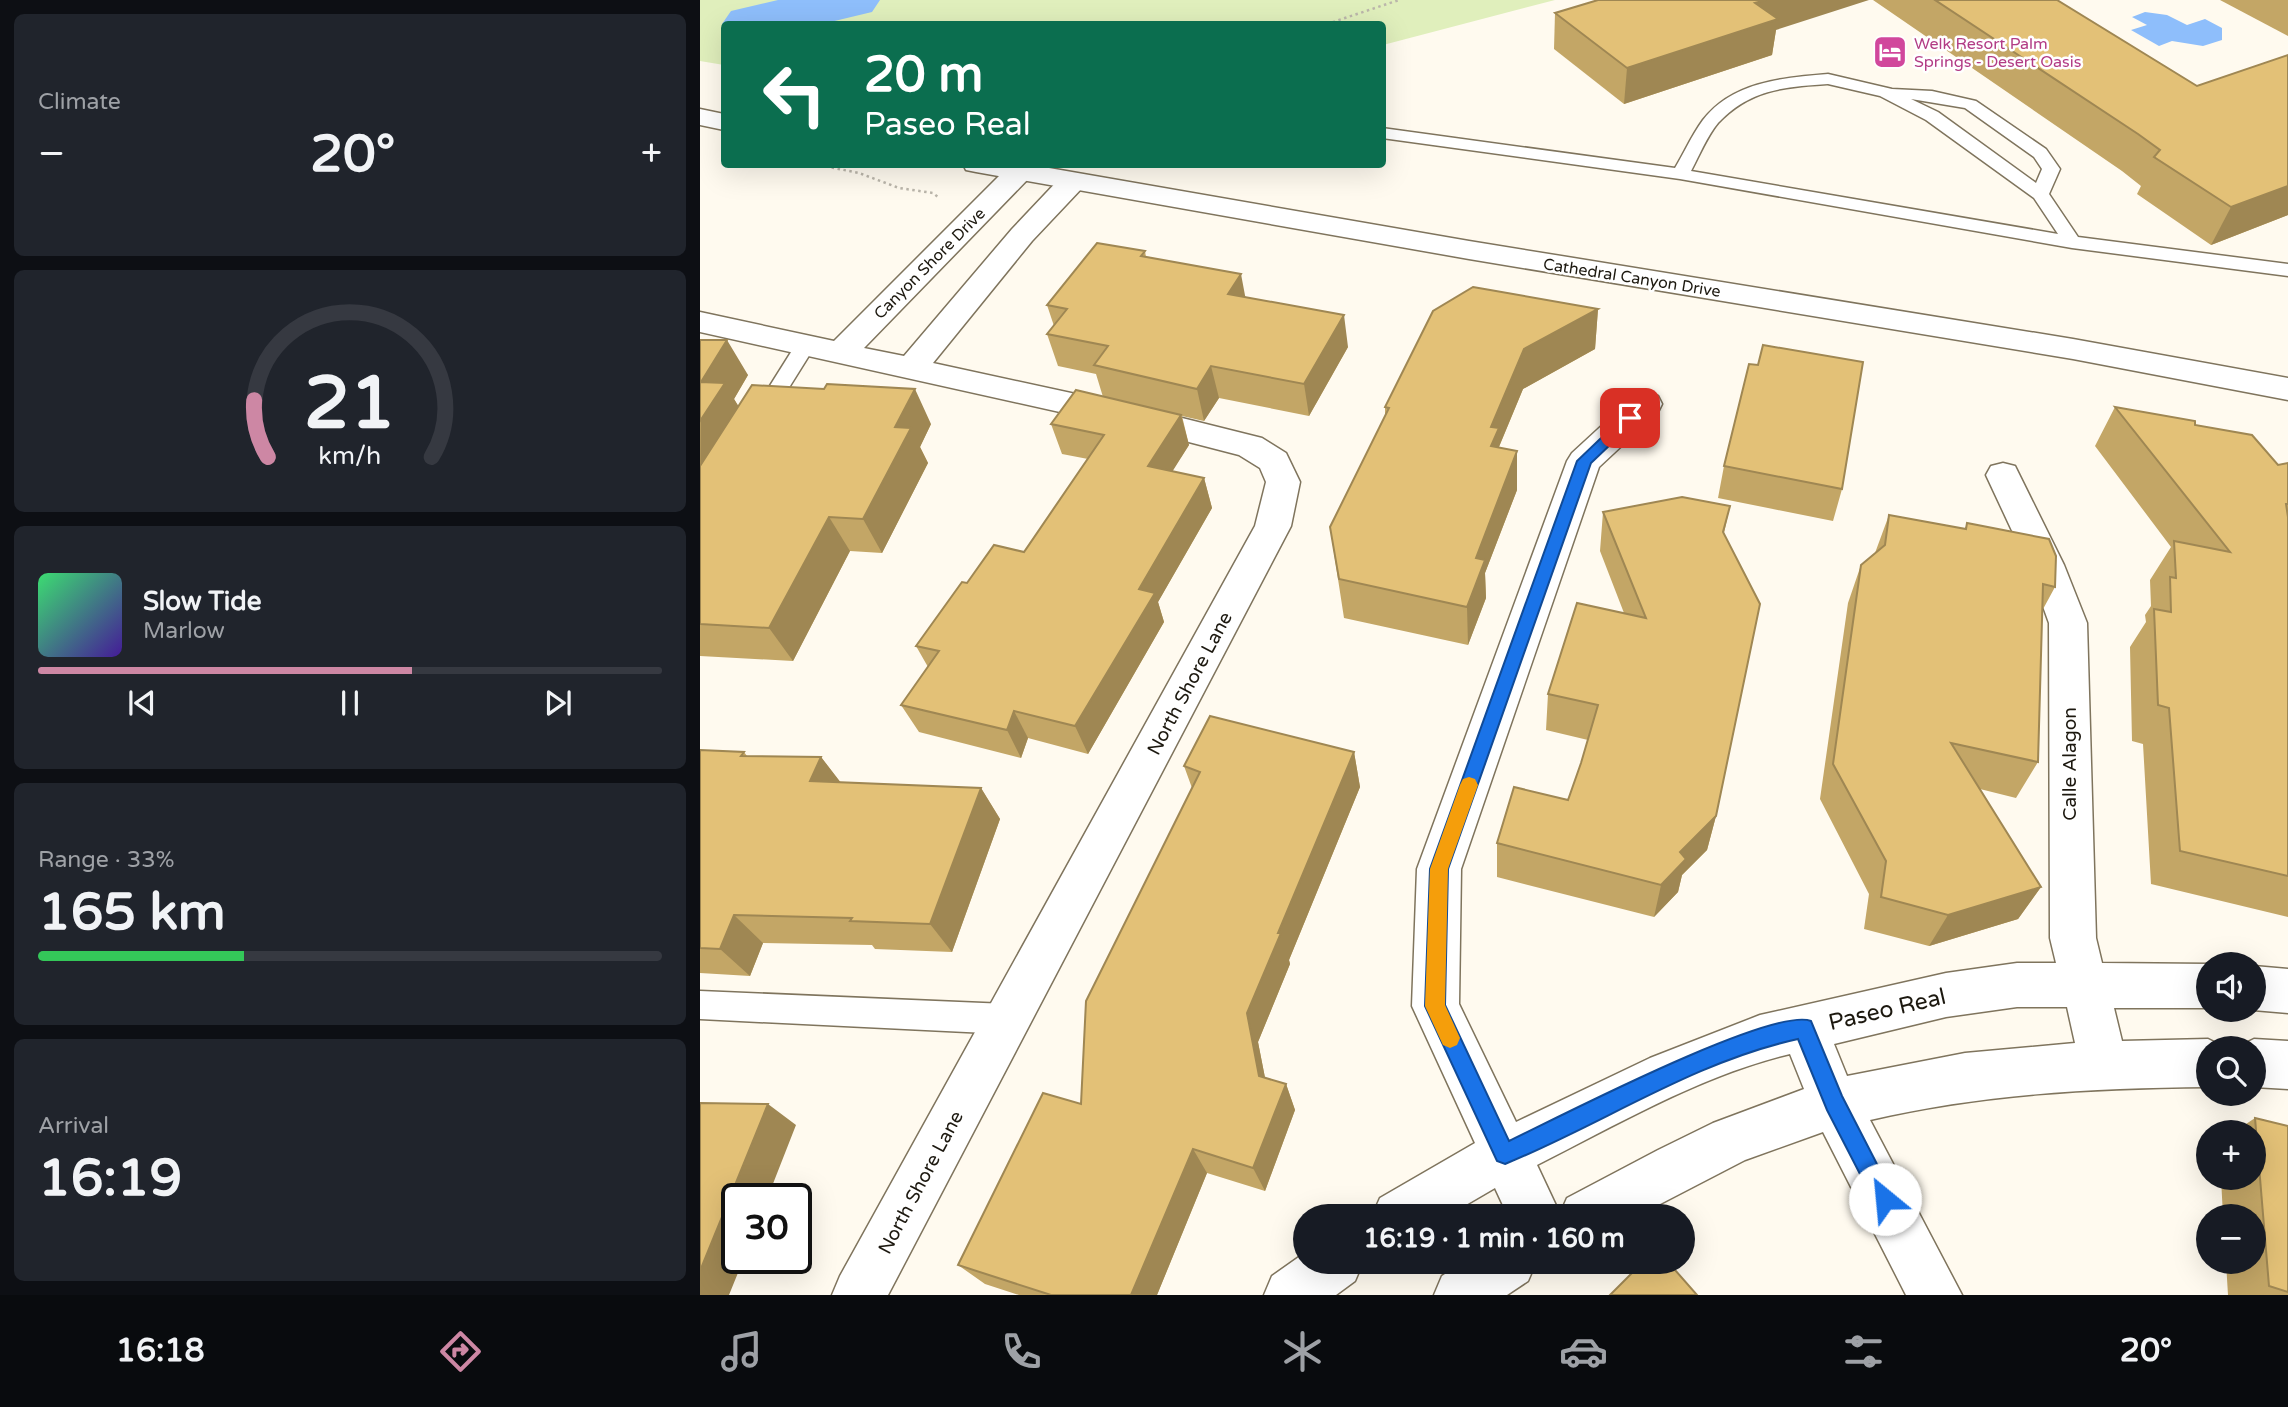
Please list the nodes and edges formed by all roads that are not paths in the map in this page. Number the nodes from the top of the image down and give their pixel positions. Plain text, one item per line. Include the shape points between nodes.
1 (1885, 92) junction
2 (700, 117) edge
3 (721, 121) edge
4 (1386, 134) edge
5 (998, 168) edge
6 (1019, 172) junction
7 (1680, 174) junction
8 (1073, 181) junction
9 (2040, 194) junction
10 (2072, 242) junction
11 (2288, 270) edge
12 (700, 322) edge
13 (822, 350) junction
14 (910, 370) junction
15 (2288, 389) edge
16 (1646, 404) dead end
17 (750, 434) edge
18 (2003, 475) dead end
19 (2084, 986) junction
20 (2196, 986) edge
21 (2266, 989) edge
22 (2288, 991) edge
23 (700, 1005) edge
24 (1007, 1020) junction
25 (1804, 1028) junction
26 (2104, 1063) junction
27 (2196, 1063) edge
28 (2266, 1064) edge
29 (2288, 1065) edge
30 (1834, 1103) junction
31 (1505, 1154) junction
32 (1419, 1204) edge
33 (1529, 1204) edge
34 (1608, 1204) edge
35 (1320, 1274) edge
36 (1492, 1274) edge
37 (859, 1295) edge
38 (1291, 1295) edge
39 (1461, 1295) edge
40 (1935, 1295) edge

1 - 7 lane via 1828,79 1775,83 1750,93 1710,122
1 - 9 lane via 1932,116
1 - 9 lane via 1970,104 2040,153 2051,169
2 - 3 street
4 - 7 lane
5 - 6 street, Cathedral Canyon Drive
6 - 8 street, Cathedral Canyon Drive
6 - 13 street, Canyon Shore Drive
7 - 10 lane
8 - 14 street via 995,266
8 - 15 street, Cathedral Canyon Drive
9 - 10 lane
10 - 11 lane
12 - 13 street, North Shore Lane
13 - 14 street, North Shore Lane
13 - 17 lane
14 - 24 street, North Shore Lane via 1250,446 1274,461 1283,482 1273,526
16 - 31 street via 1584,461 1439,869 1435,1006
18 - 19 street, Calle Alagon via 2068,623 2073,938
19 - 20 street, Paseo Real
19 - 25 street, Paseo Real via 2017,985 1946,995
19 - 26 street, Calle Alagon
21 - 22 street
23 - 24 lane
24 - 37 street, North Shore Lane
25 - 30 street
25 - 31 street, Paseo Real via 1760,1038 1667,1075
26 - 27 street
26 - 30 street via 1967,1076
28 - 29 street
30 - 34 street via 1731,1140
30 - 40 street
31 - 32 street, Paseo Real
31 - 33 street
35 - 38 street
36 - 39 street

